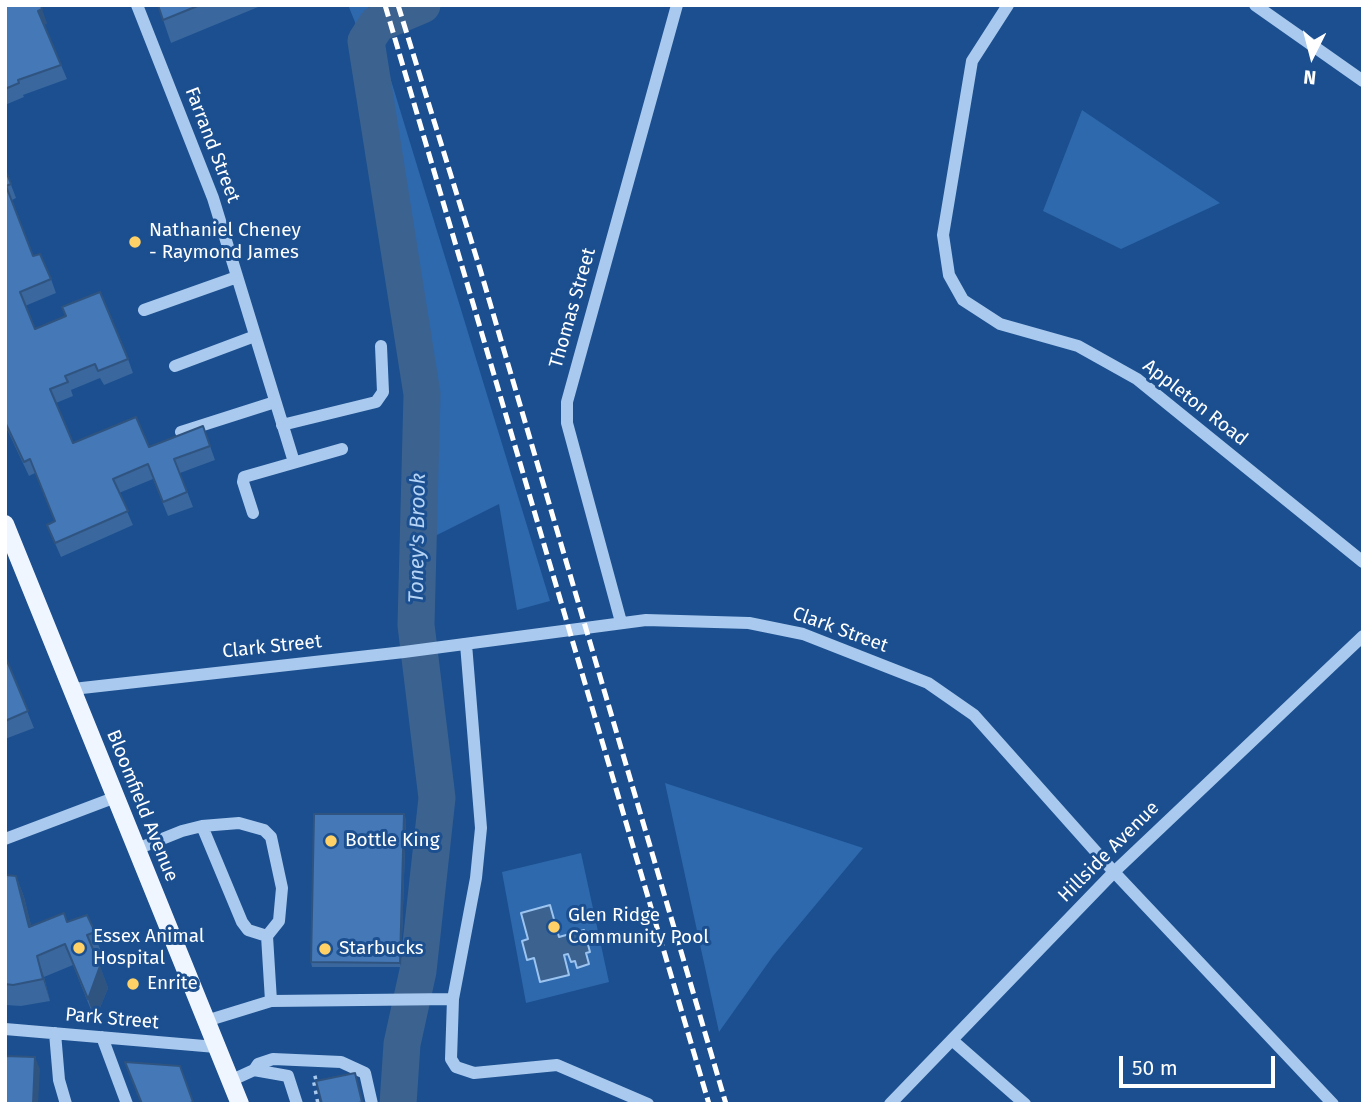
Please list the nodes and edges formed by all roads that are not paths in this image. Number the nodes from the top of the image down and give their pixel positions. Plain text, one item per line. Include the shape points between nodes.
1 (136, 5) edge
2 (677, 5) edge
3 (1008, 5) edge
4 (1255, 5) edge
5 (1363, 81) edge
6 (237, 277) junction
7 (144, 310) dead end
8 (255, 336) junction
9 (381, 346) dead end
10 (174, 366) dead end
11 (275, 402) junction
12 (282, 425) junction
13 (181, 432) edge
14 (342, 449) dead end
15 (293, 462) junction
16 (253, 513) dead end
17 (5, 524) edge
18 (1363, 562) edge
19 (621, 622) junction
20 (1363, 636) edge
21 (466, 644) junction
22 (73, 689) junction
23 (116, 797) junction
24 (202, 826) junction
25 (5, 839) edge
26 (137, 849) junction
27 (1114, 872) junction
28 (267, 936) junction
29 (453, 999) junction
30 (271, 1001) junction
31 (206, 1021) junction
32 (5, 1029) edge
33 (55, 1033) junction
34 (102, 1037) junction
35 (952, 1040) junction
36 (216, 1046) junction
37 (254, 1070) junction
38 (230, 1081) junction
39 (66, 1104) edge
40 (127, 1104) edge
41 (240, 1104) edge
42 (297, 1104) edge
43 (372, 1104) edge
44 (648, 1104) edge
45 (890, 1104) edge
46 (1025, 1104) edge
47 (1333, 1104) edge

1 - 6 street, Farrand Street via 206,179
2 - 19 street, Thomas Street via 567,402 566,423
3 - 18 street, Appleton Road via 972,61 943,235 948,275 962,300 1000,324 1077,346 1137,379
4 - 5 street
6 - 7 street
6 - 8 street, Farrand Street
8 - 10 street
8 - 11 street, Farrand Street
9 - 12 street via 383,392 376,402
11 - 12 street, Farrand Street
11 - 13 street
12 - 15 street, Farrand Street
14 - 15 street
15 - 16 street via 244,477
17 - 22 main road, Bloomfield Avenue
19 - 21 street, Clark Street
19 - 27 street, Clark Street via 697,619 778,628 830,643 928,683 974,715
20 - 27 street, Hillside Avenue
21 - 22 street, Clark Street
21 - 29 street via 481,828
22 - 23 main road, Bloomfield Avenue
23 - 25 street
23 - 26 main road, Bloomfield Avenue
24 - 26 street
24 - 28 street via 242,922 248,930
24 - 28 street via 255,825 271,837 282,911
26 - 31 main road, Bloomfield Avenue
27 - 35 street, Hillside Avenue
27 - 47 street, Clark Street
28 - 30 street
29 - 30 street
29 - 44 street via 450,1050 456,1067 464,1072 557,1065
30 - 31 street
31 - 36 main road, Bloomfield Avenue
32 - 33 street, Park Street
33 - 34 street, Park Street
33 - 39 street
34 - 36 street, Park Street
34 - 40 street
35 - 45 street, Hillside Avenue
35 - 46 street
36 - 38 main road, Bloomfield Avenue
37 - 38 street
37 - 42 street via 288,1076
37 - 43 street via 273,1059 341,1062 365,1073
38 - 41 main road, Bloomfield Avenue

